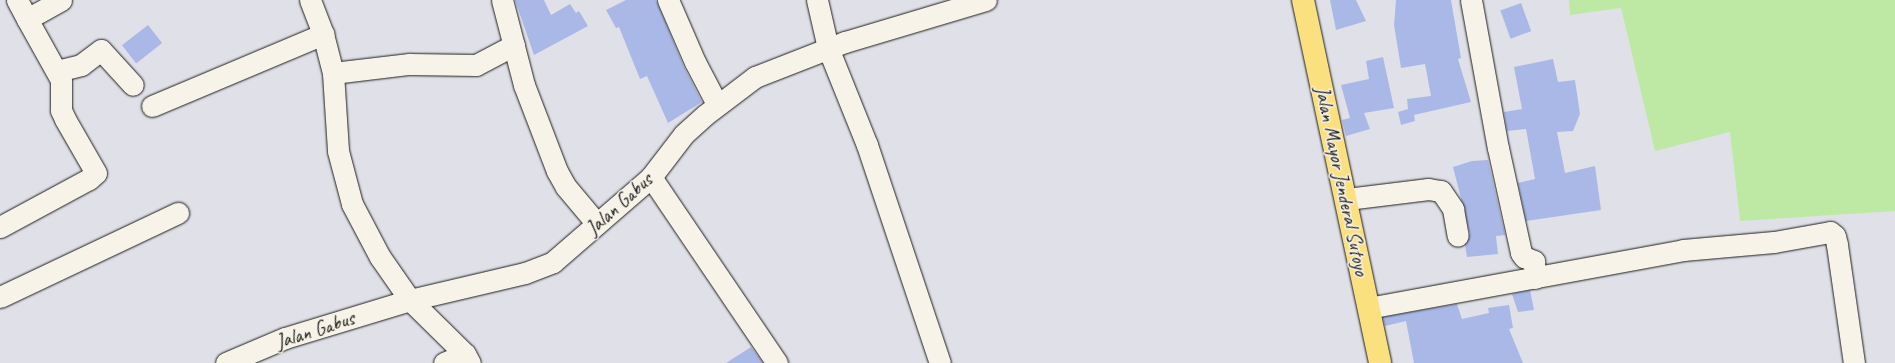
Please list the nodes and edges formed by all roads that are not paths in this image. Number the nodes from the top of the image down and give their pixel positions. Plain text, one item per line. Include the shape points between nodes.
1 (16, 0) edge
2 (61, 0) edge
3 (310, 0) edge
4 (502, 0) edge
5 (668, 0) edge
6 (817, 0) edge
7 (986, 0) edge
8 (1303, 0) edge
9 (1472, 0) edge
10 (27, 19) junction
11 (323, 34) junction
12 (514, 45) junction
13 (836, 45) junction
14 (57, 71) junction
15 (333, 72) junction
16 (133, 85) dead end
17 (717, 104) junction
18 (152, 106) dead end
19 (651, 177) junction
20 (631, 197) junction
21 (1347, 199) junction
22 (668, 201) junction
23 (178, 213) dead end
24 (597, 224) junction
25 (0, 227) edge
26 (1458, 236) dead end
27 (1535, 270) junction
28 (0, 297) edge
29 (410, 300) junction
30 (1367, 300) junction
31 (468, 358) edge
32 (226, 363) edge
33 (444, 363) edge
34 (777, 363) edge
35 (940, 363) edge
36 (1380, 363) edge
37 (1854, 363) edge

1 - 10 street
2 - 10 street
3 - 11 street
4 - 12 street
5 - 17 street via 695,62
6 - 13 street
7 - 13 street, Jalan Gabus
8 - 21 main road, Jalan Mayor Jenderal Sutoyo
9 - 27 street via 1498,148 1521,253
10 - 14 street
11 - 15 street
11 - 18 street
12 - 15 street via 476,65 409,64
12 - 24 street via 524,85 557,171 566,187
13 - 17 street, Jalan Gabus via 755,77
13 - 35 street via 860,126
14 - 16 street via 81,65 101,50
14 - 25 street via 61,80 61,110 96,173 88,180
15 - 29 street via 338,151 352,204 380,257
17 - 19 street, Jalan Gabus via 684,134
19 - 20 street, Jalan Gabus
19 - 22 street
20 - 22 street
20 - 24 street, Jalan Gabus
21 - 26 street via 1428,189 1441,191 1453,209
21 - 30 main road, Jalan Mayor Jenderal Sutoyo
22 - 34 street
23 - 28 street
24 - 29 street, Jalan Gabus via 553,262 525,273
27 - 30 street
27 - 37 street via 1683,250 1774,242 1830,232 1835,236 1837,245
29 - 31 street
29 - 32 street, Jalan Gabus via 285,338
30 - 36 main road, Jalan Mayor Jenderal Sutoyo
31 - 33 street

